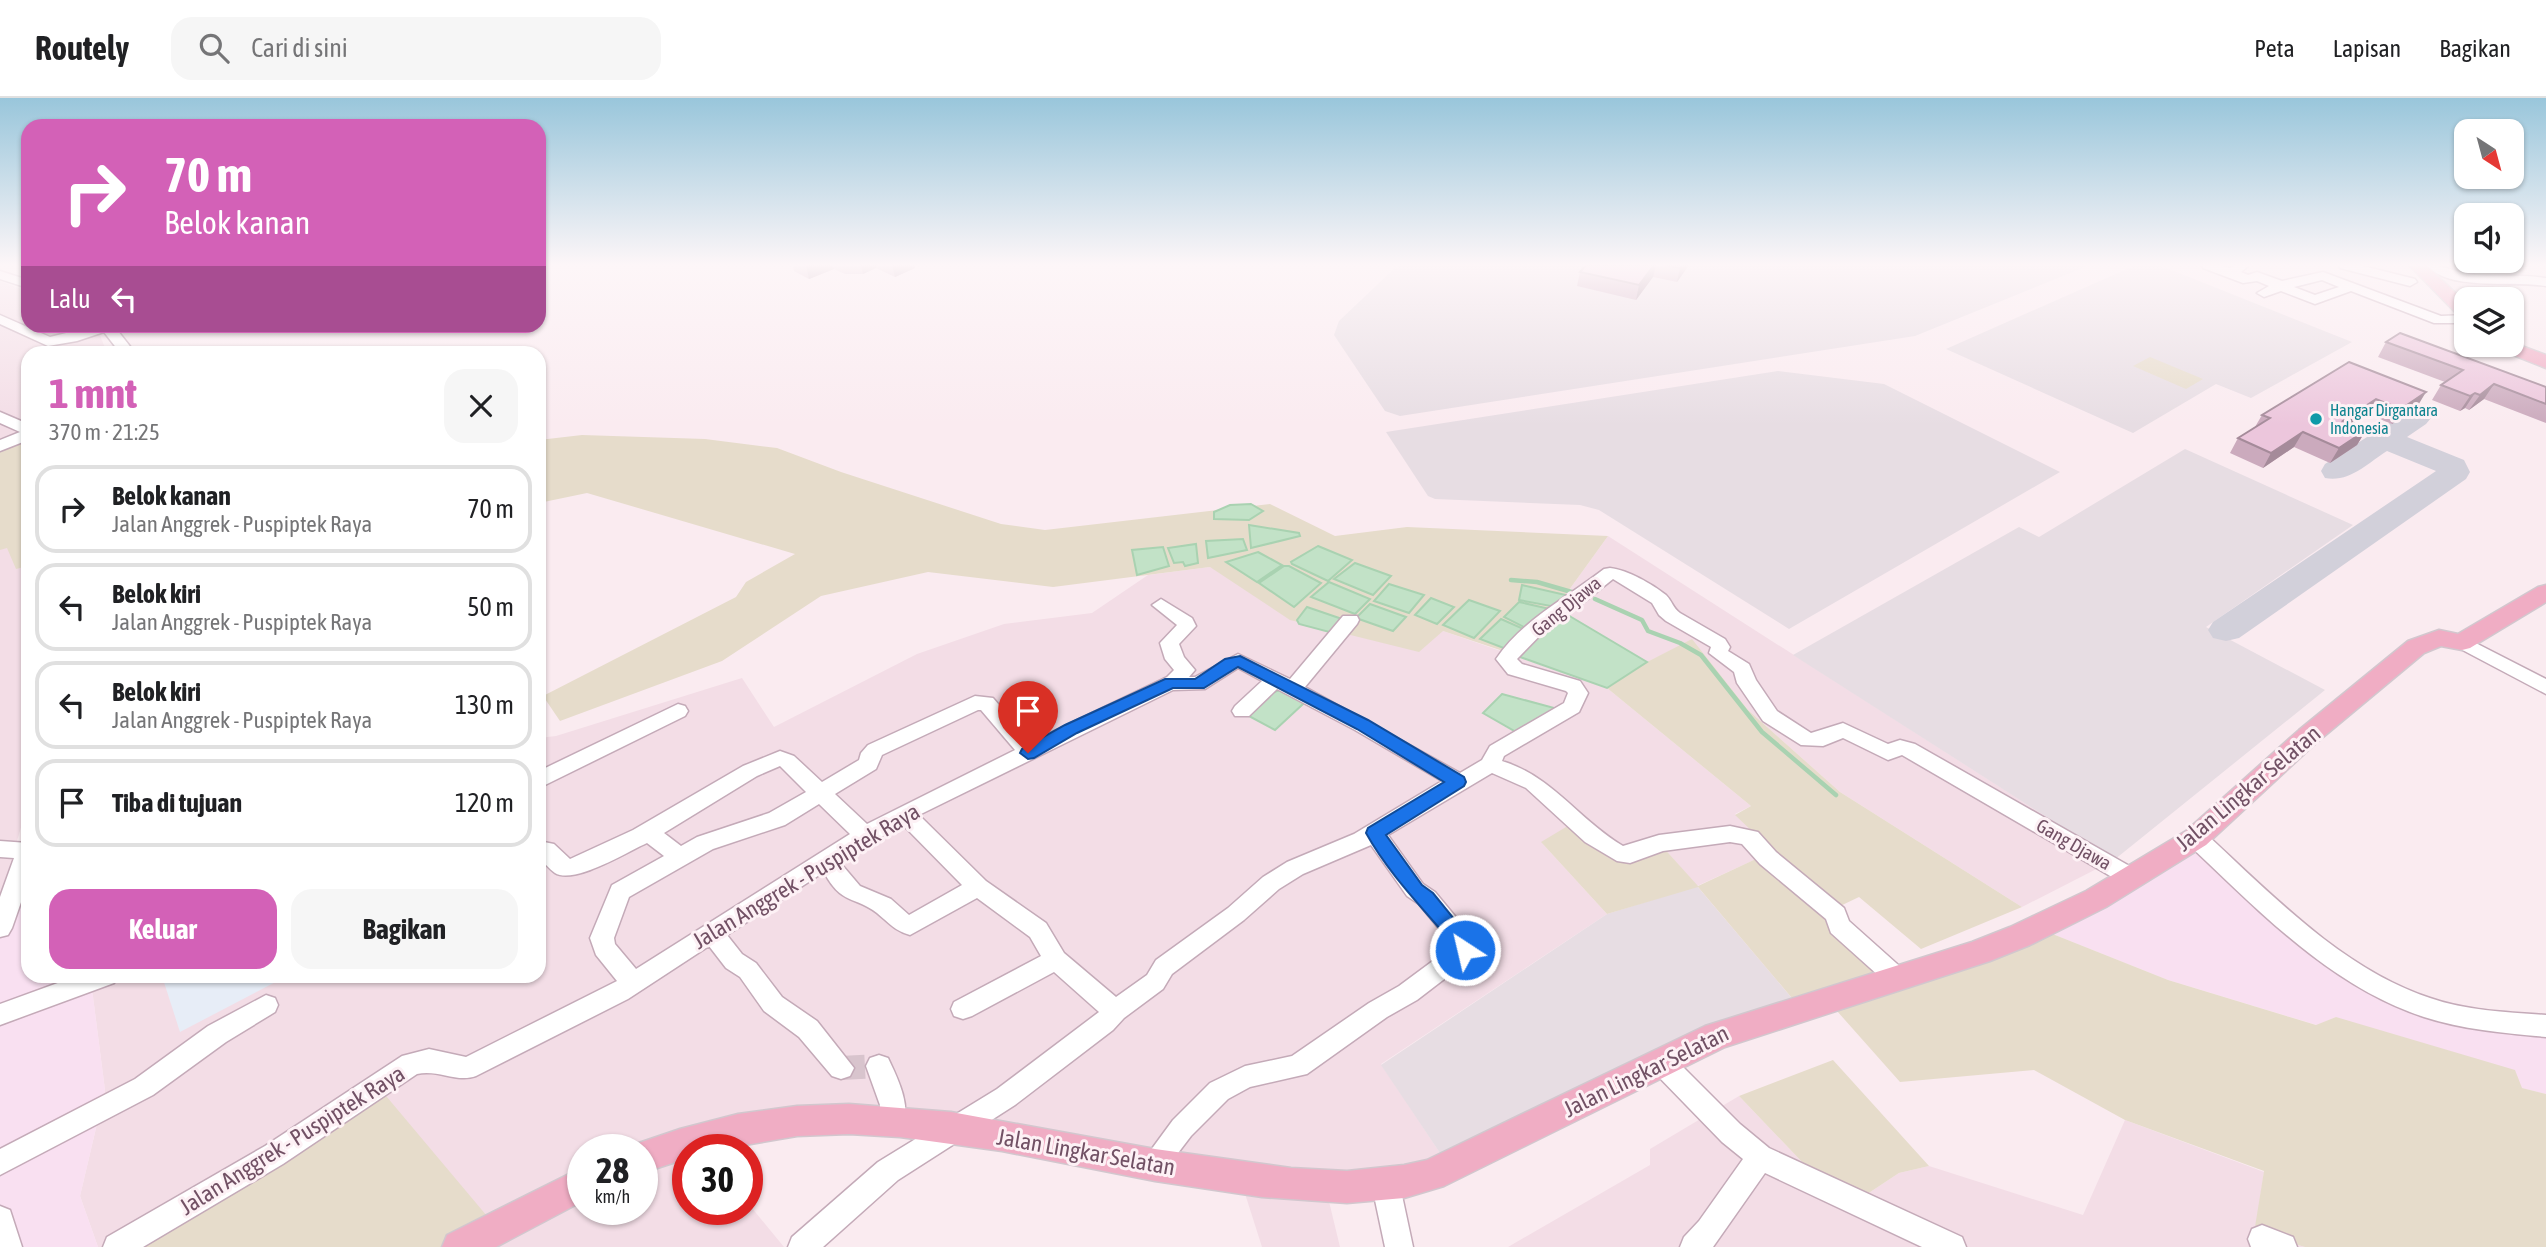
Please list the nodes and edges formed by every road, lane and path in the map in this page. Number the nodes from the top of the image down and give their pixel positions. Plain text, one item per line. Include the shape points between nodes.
1 (1, 319) edge
2 (2436, 319) edge
3 (2454, 319) edge
4 (21, 328) edge
5 (30, 333) edge
6 (87, 333) edge
7 (2524, 353) edge
8 (2546, 362) edge
9 (0, 417) edge
10 (21, 428) edge
11 (21, 436) edge
12 (0, 446) edge
13 (2546, 592) edge
14 (1161, 606) dead end
15 (1350, 620) dead end
16 (2462, 642) junction
17 (1174, 682) junction
18 (1284, 684) junction
19 (2546, 687) edge
20 (678, 711) dead end
21 (1242, 711) dead end
22 (1028, 753) junction
23 (1489, 765) junction
24 (546, 777) edge
25 (1458, 782) junction
26 (819, 792) junction
27 (904, 813) junction
28 (648, 832) junction
29 (1375, 833) junction
30 (865, 835) junction
31 (2196, 838) junction
32 (0, 849) edge
33 (21, 850) edge
34 (546, 850) edge
35 (679, 858) junction
36 (21, 866) edge
37 (835, 872) dead end
38 (2132, 878) junction
39 (978, 887) junction
40 (6, 897) edge
41 (0, 928) edge
42 (712, 932) junction
43 (1056, 960) junction
44 (1897, 978) junction
45 (87, 983) edge
46 (633, 983) junction
47 (266, 1005) dead end
48 (963, 1009) dead end
49 (1115, 1011) junction
50 (0, 1015) edge
51 (2546, 1026) edge
52 (1661, 1062) junction
53 (879, 1066) dead end
54 (841, 1068) dead end
55 (893, 1121) junction
56 (955, 1127) junction
57 (658, 1152) edge
58 (1760, 1157) junction
59 (0, 1163) edge
60 (1153, 1165) junction
61 (1386, 1186) junction
62 (567, 1191) edge
63 (0, 1219) edge
64 (8, 1247) edge
65 (117, 1247) edge
66 (460, 1247) edge
67 (802, 1247) edge
68 (1399, 1247) edge
69 (1694, 1247) edge
70 (1952, 1247) edge

1 - 4 street
2 - 3 street
5 - 6 street via 48,342
7 - 8 main road
9 - 10 street
11 - 12 street
13 - 16 main road
14 - 17 street via 1187,626 1169,643 1185,670
15 - 18 street
16 - 19 street
16 - 31 main road, Jalan Lingkar Selatan via 2439,638 2416,647 2308,736
17 - 18 street, Jalan Anggrek - Puspiptek Raya via 1198,684 1237,660
17 - 22 street, Jalan Anggrek - Puspiptek Raya
18 - 21 street
18 - 25 street, Jalan Anggrek - Puspiptek Raya
20 - 24 street
22 - 26 street via 981,702 875,750 869,764
22 - 27 street, Jalan Anggrek - Puspiptek Raya
23 - 25 street, Gang Djawa
23 - 38 street, Gang Djawa via 1497,751 1572,707 1578,693 1573,686 1515,669 1506,659 1554,611 1588,592 1606,575 1616,574 1660,600 1672,617 1718,643 1718,653 1742,669 1746,683 1770,716 1808,740 1843,730 1888,753 1900,747 1908,750
23 - 44 street via 1530,781 1617,853 1626,855 1660,842 1746,835 1836,914 1839,926
25 - 29 street
26 - 28 street via 787,761 776,759
26 - 30 street
26 - 35 street via 777,819
27 - 30 street, Jalan Anggrek - Puspiptek Raya
27 - 39 street
28 - 34 street via 566,869
28 - 35 street via 666,842
29 - 49 street via 1271,883
29 - 60 street via 1465,950 1298,1066 1245,1077 1219,1091
30 - 42 street, Jalan Anggrek - Puspiptek Raya
31 - 38 main road, Jalan Lingkar Selatan
31 - 51 street via 2320,946 2380,986 2424,1007 2462,1017
32 - 33 street
35 - 46 street via 620,891 602,938 604,948
36 - 40 street
37 - 39 street via 852,892 883,905 910,926
38 - 44 main road, Jalan Lingkar Selatan via 2020,936
39 - 43 street via 1038,930
40 - 41 street
42 - 46 street, Jalan Anggrek - Puspiptek Raya
42 - 54 street via 773,1004 808,1029
43 - 48 street
43 - 49 street
44 - 52 main road, Jalan Lingkar Selatan via 1752,1022
45 - 50 street
46 - 65 street, Jalan Anggrek - Puspiptek Raya via 478,1064 456,1067 429,1060 411,1064 274,1155
47 - 59 street via 144,1087
49 - 56 street via 1046,1068
52 - 58 street
52 - 61 main road, Jalan Lingkar Selatan via 1432,1175
53 - 55 street via 893,1105
55 - 56 main road, Jalan Lingkar Selatan
55 - 57 main road, Jalan Lingkar Selatan via 796,1121 705,1137
56 - 60 main road, Jalan Lingkar Selatan
56 - 67 street via 887,1171
58 - 69 street
58 - 70 street
60 - 61 main road, Jalan Lingkar Selatan via 1292,1186
61 - 68 street
62 - 66 main road
63 - 64 street

